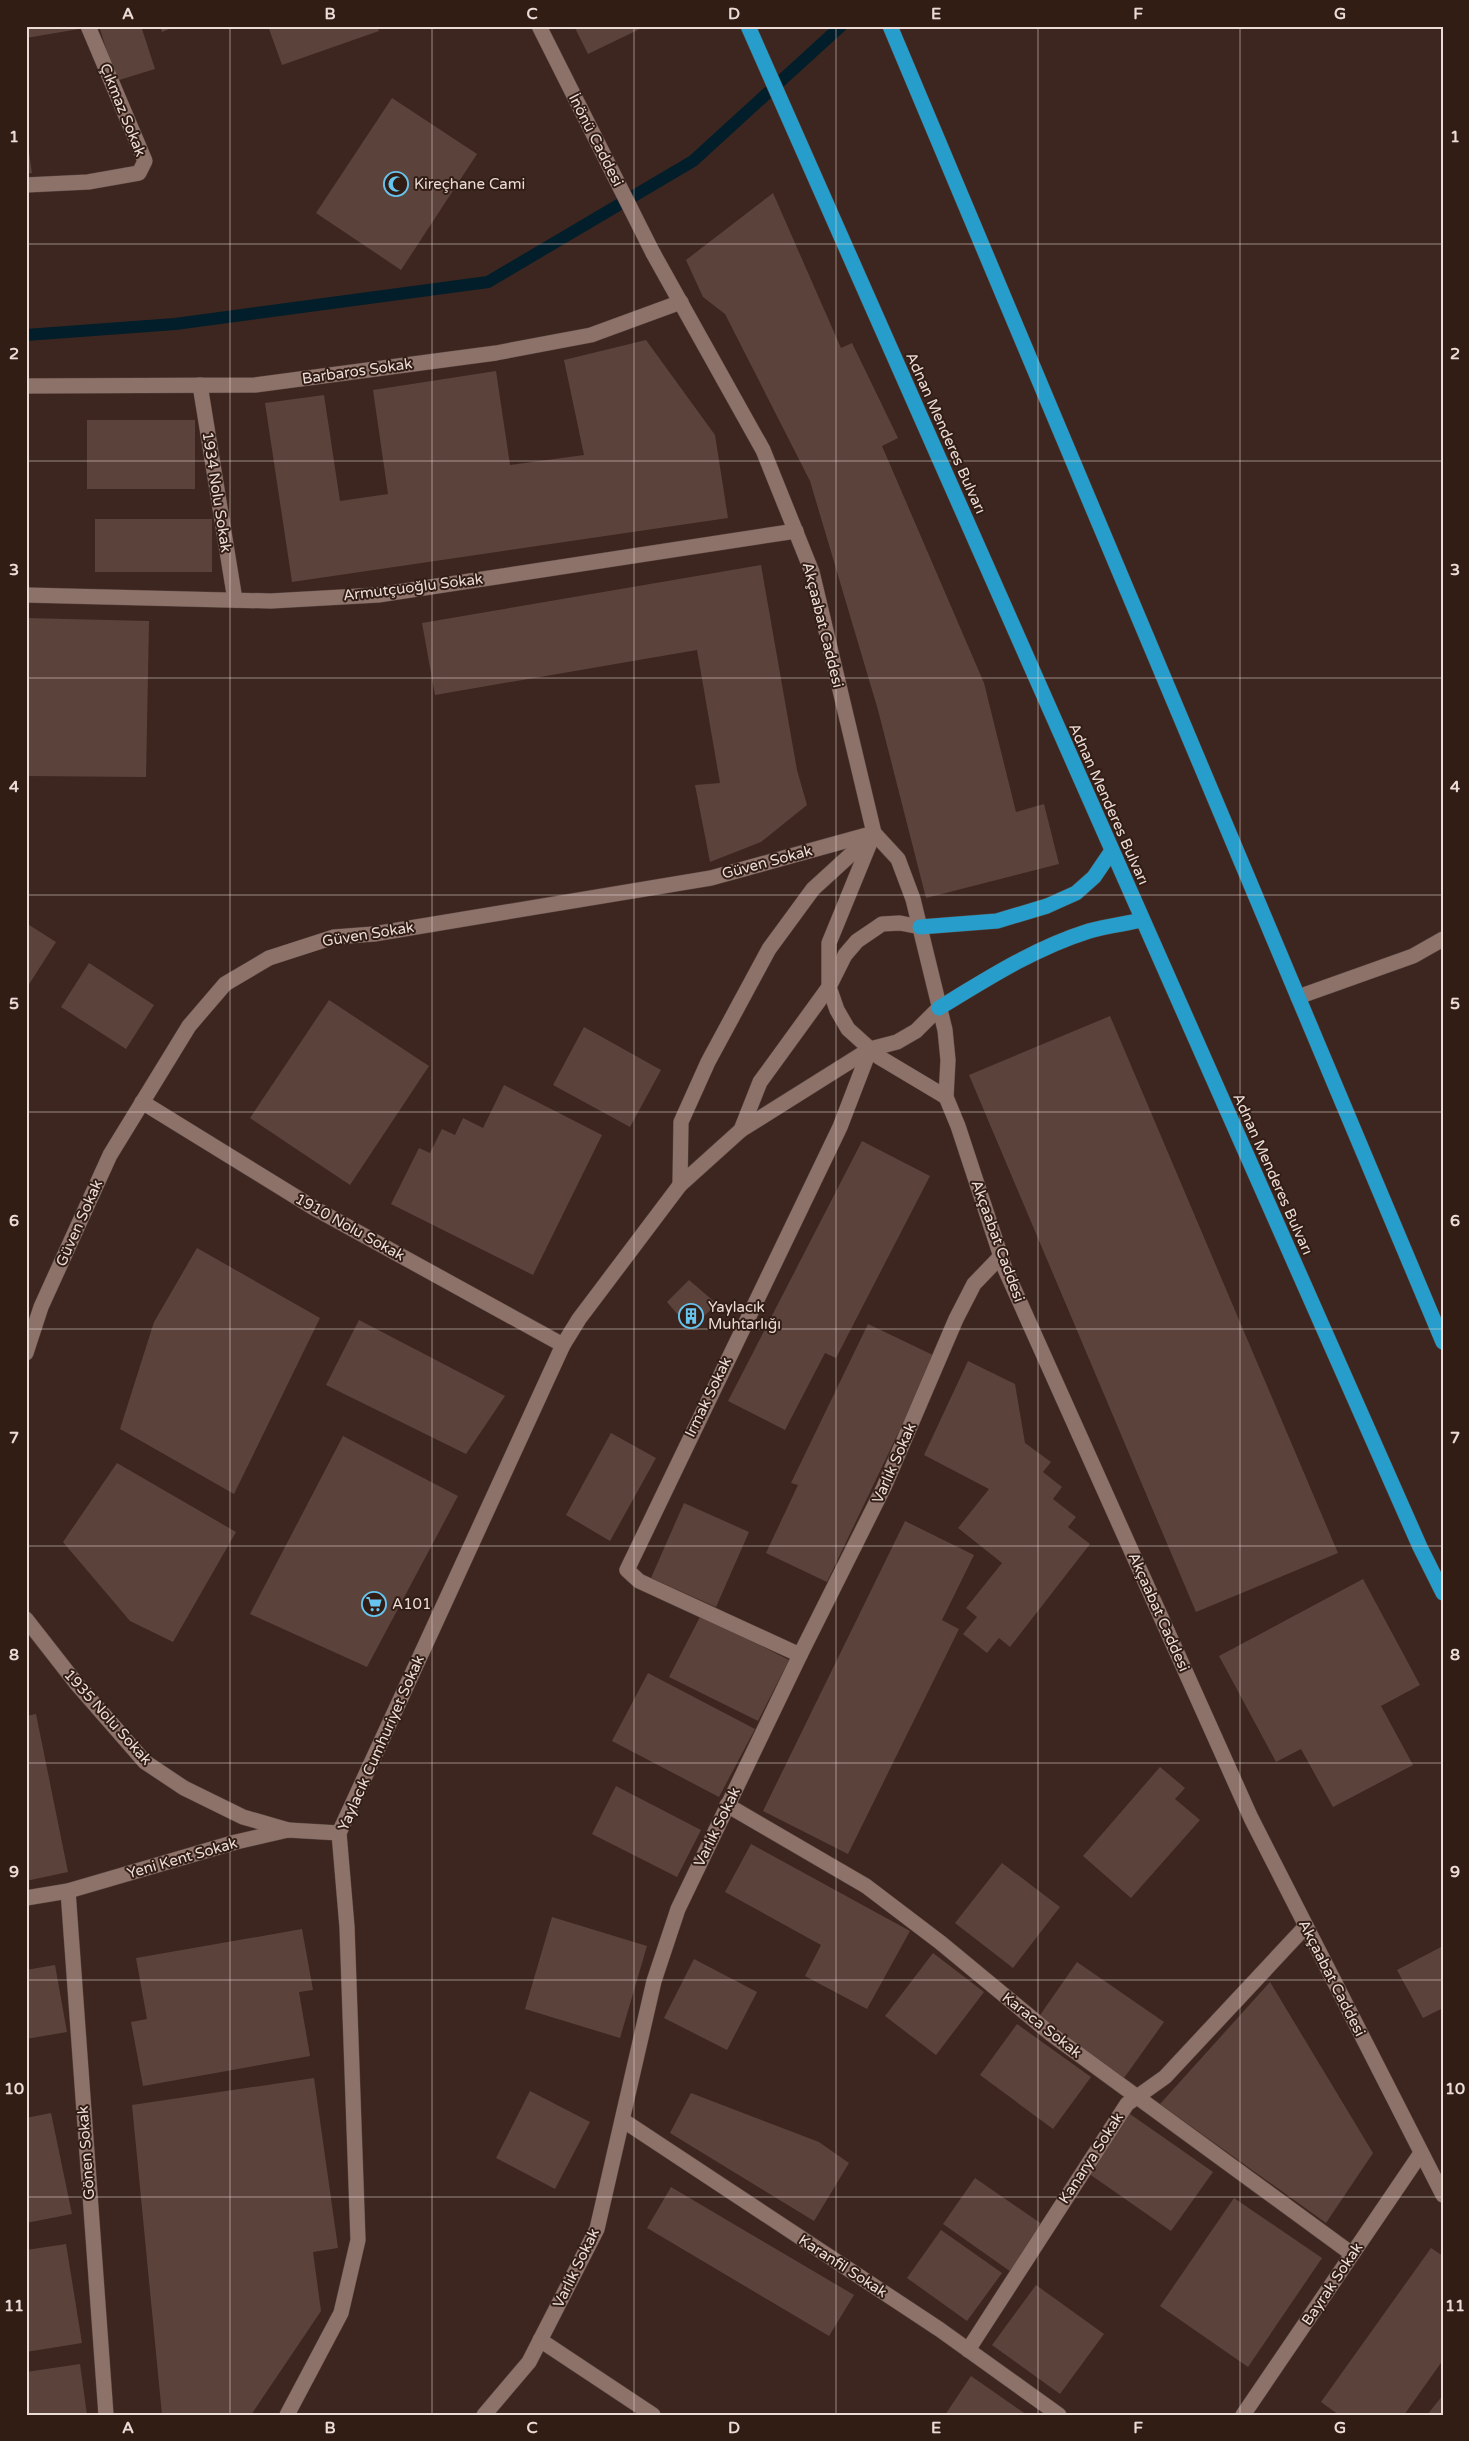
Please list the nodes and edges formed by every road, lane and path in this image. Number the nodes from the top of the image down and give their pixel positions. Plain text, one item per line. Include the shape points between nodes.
1 (88, 26) edge
2 (539, 26) edge
3 (748, 26) edge
4 (890, 26) edge
5 (26, 185) edge
6 (653, 253) joint
7 (681, 302) junction
8 (200, 385) junction
9 (26, 386) edge
10 (796, 531) junction
11 (26, 595) edge
12 (235, 600) junction
13 (874, 833) junction
14 (1112, 852) junction
15 (1142, 920) junction
16 (920, 927) junction
17 (1443, 939) edge
18 (829, 987) junction
19 (1298, 997) junction
20 (940, 1008) junction
21 (870, 1049) junction
22 (946, 1097) junction
23 (142, 1102) junction
24 (741, 1130) junction
25 (680, 1185) junction
26 (1001, 1256) junction
27 (1443, 1342) edge
28 (563, 1345) junction
29 (26, 1353) edge
30 (1443, 1593) edge
31 (26, 1620) edge
32 (800, 1655) junction
33 (728, 1805) junction
34 (288, 1830) junction
35 (339, 1833) junction
36 (68, 1891) junction
37 (26, 1898) edge
38 (1306, 1926) junction
39 (1137, 2096) junction
40 (624, 2120) junction
41 (1421, 2153) junction
42 (1443, 2194) edge
43 (1352, 2254) junction
44 (540, 2340) junction
45 (968, 2350) junction
46 (106, 2415) edge
47 (287, 2415) edge
48 (484, 2415) edge
49 (653, 2415) edge
50 (1059, 2415) edge
51 (1243, 2415) edge

1 - 5 street, Çıkmaz Sokak via 145,161 139,172 88,182
2 - 6 street, İnönü Caddesi
3 - 14 highway, Adnan Menderes Bulvarı
4 - 19 highway
6 - 7 street, Akçaabat Caddesi
7 - 8 street, Barbaros Sokak via 591,335 496,353 255,384
7 - 10 street, Akçaabat Caddesi via 763,450
8 - 9 street, Barbaros Sokak
8 - 12 street, 1934 Nolu Sokak
10 - 12 street, Armutçuoğlu Sokak via 378,594 271,602
10 - 13 street, Akçaabat Caddesi via 812,572
11 - 12 street, Armutçuoğlu Sokak
13 - 16 street, Akçaabat Caddesi via 898,859
13 - 18 street via 829,943
13 - 23 street, Güven Sokak via 711,878 374,934 334,937 304,945 269,958 225,984 188,1026
13 - 25 street via 813,889 769,949 708,1062 681,1122
14 - 15 highway, Adnan Menderes Bulvarı
14 - 16 highway via 1094,877 1076,893 1048,906 997,921
15 - 20 highway via 1090,930 1053,945 1012,963
15 - 30 highway, Adnan Menderes Bulvarı
16 - 18 street via 882,924 868,933 856,941
16 - 20 street, Akçaabat Caddesi
17 - 19 street via 1413,956
18 - 21 street via 848,1029
18 - 24 street, Yaylacık Cumhuriyet Sokak via 760,1082
19 - 27 highway
20 - 21 street via 916,1031 896,1042
20 - 22 street, Akçaabat Caddesi via 948,1060
21 - 22 street
21 - 24 street, Yaylacık Cumhuriyet Sokak
21 - 32 street, Irmak Sokak via 840,1127 627,1570 639,1581
22 - 26 street, Akçaabat Caddesi
23 - 28 street, 1910 Nolu Sokak via 314,1208
23 - 29 street, Güven Sokak via 110,1155 41,1307
24 - 25 street, Yaylacık Cumhuriyet Sokak
25 - 28 street, Yaylacık Cumhuriyet Sokak via 578,1319
26 - 32 street, Varlık Sokak via 974,1284 956,1319 884,1487
26 - 38 street, Akçaabat Caddesi via 1251,1818
28 - 35 street, Yaylacık Cumhuriyet Sokak
31 - 34 street, 1935 Nolu Sokak via 145,1762 184,1788 243,1817
32 - 33 street, Varlık Sokak
33 - 39 street, Karaca Sokak via 866,1886 1051,2034
33 - 40 street, Varlık Sokak via 678,1910 657,1972
34 - 35 street, Yeni Kent Sokak
34 - 36 street, Yeni Kent Sokak
35 - 47 street, Yaylacık Cumhuriyet Sokak via 347,1927 358,2240 341,2314
36 - 37 street, Yeni Kent Sokak
36 - 46 street, Gönen Sokak
38 - 39 street, Kanarya Sokak via 1165,2077
38 - 41 street, Akçaabat Caddesi
39 - 43 street, Karaca Sokak
39 - 45 street, Kanarya Sokak via 1127,2104
40 - 44 street, Varlık Sokak via 597,2229
40 - 45 street, Karanfil Sokak
41 - 42 street, Akçaabat Caddesi
41 - 43 street, Bayrak Sokak
43 - 51 street, Bayrak Sokak
44 - 48 street, Varlık Sokak via 528,2362
44 - 49 street
45 - 50 street, Karanfil Sokak

